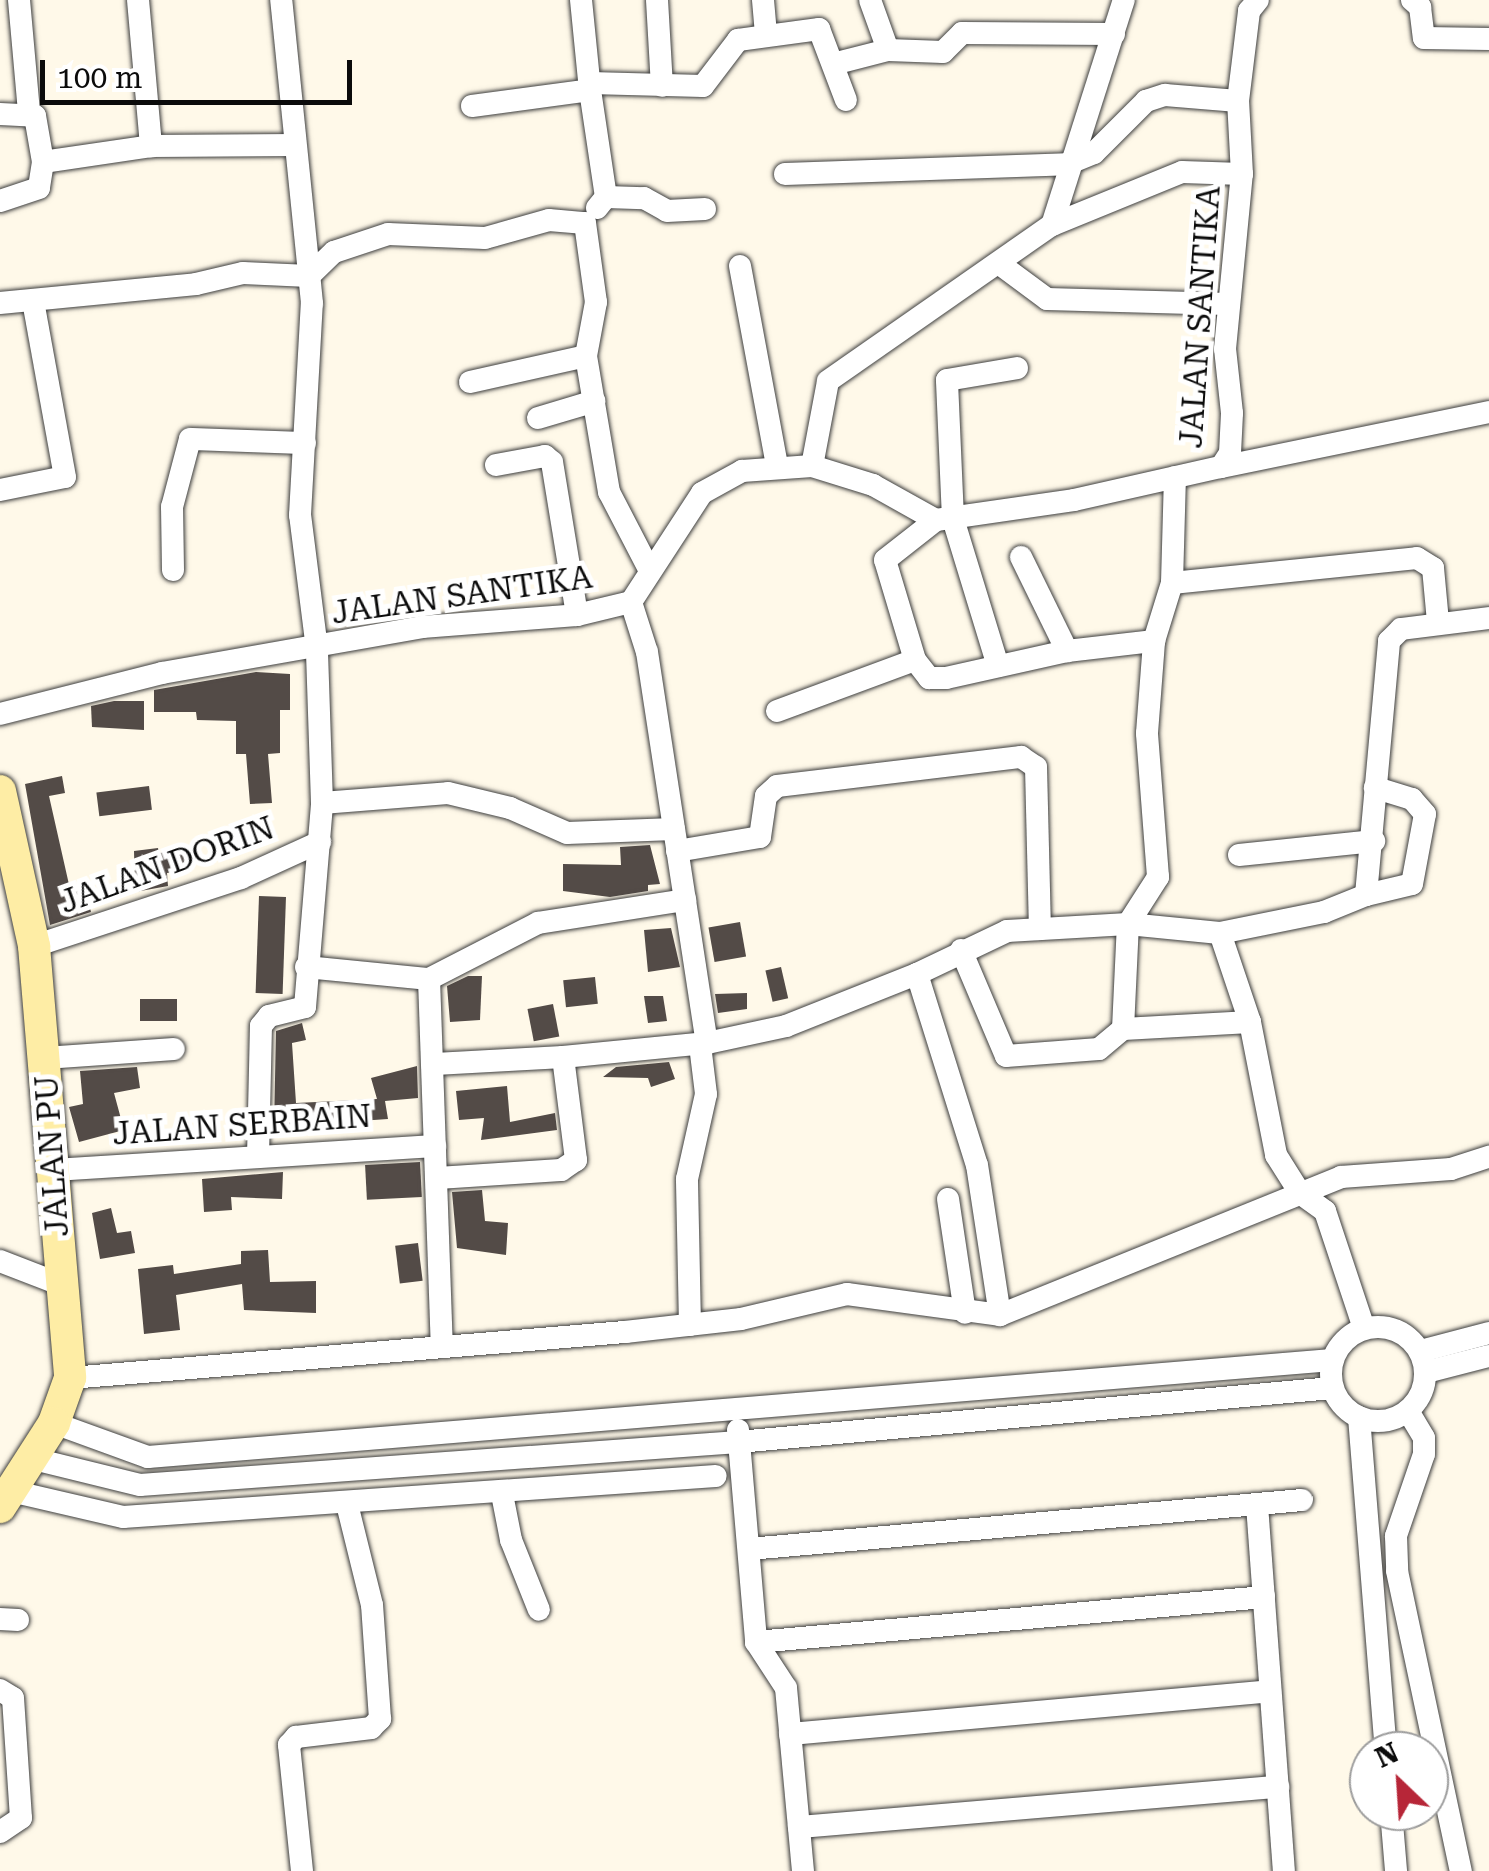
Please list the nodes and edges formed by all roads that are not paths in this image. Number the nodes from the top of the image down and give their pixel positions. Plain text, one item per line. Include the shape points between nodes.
1 (10, 0) edge
2 (19, 0) edge
3 (138, 0) edge
4 (282, 0) edge
5 (581, 0) edge
6 (657, 0) edge
7 (763, 0) edge
8 (870, 0) edge
9 (1124, 0) edge
10 (1258, 0) edge
11 (1412, 0) edge
12 (0, 2) edge
13 (1114, 34) junction
14 (766, 36) junction
15 (1489, 40) edge
16 (888, 50) junction
17 (833, 64) junction
18 (662, 86) junction
19 (590, 87) junction
20 (846, 100) dead end
21 (1238, 101) junction
22 (472, 106) dead end
23 (29, 112) junction
24 (0, 114) edge
25 (152, 146) junction
26 (295, 146) junction
27 (43, 162) junction
28 (1067, 164) junction
29 (785, 174) dead end
30 (1242, 174) junction
31 (606, 197) junction
32 (0, 201) edge
33 (705, 209) dead end
34 (586, 223) junction
35 (1052, 225) junction
36 (1001, 264) junction
37 (740, 266) dead end
38 (309, 276) junction
39 (33, 301) junction
40 (0, 303) edge
41 (1228, 304) junction
42 (586, 356) junction
43 (1017, 368) dead end
44 (470, 382) dead end
45 (595, 401) junction
46 (1489, 412) edge
47 (538, 418) dead end
48 (306, 443) junction
49 (496, 465) dead end
50 (776, 465) junction
51 (812, 466) junction
52 (1220, 467) junction
53 (1175, 477) junction
54 (0, 490) edge
55 (945, 520) junction
56 (1021, 557) dead end
57 (173, 570) dead end
58 (650, 571) junction
59 (1172, 583) junction
60 (630, 602) junction
61 (577, 614) junction
62 (1489, 618) edge
63 (1438, 622) junction
64 (1154, 641) junction
65 (317, 648) junction
66 (1067, 651) junction
67 (915, 660) junction
68 (998, 666) junction
69 (777, 711) dead end
70 (0, 714) edge
71 (1376, 788) junction
72 (0, 791) edge
73 (322, 803) junction
74 (676, 840) junction
75 (1374, 840) junction
76 (320, 842) junction
77 (1239, 855) dead end
78 (1366, 896) junction
79 (686, 900) junction
80 (1128, 924) junction
81 (1040, 929) junction
82 (1220, 933) junction
83 (34, 946) junction
84 (961, 950) junction
85 (306, 967) junction
86 (917, 974) junction
87 (429, 979) junction
88 (1250, 1022) junction
89 (1124, 1029) junction
90 (704, 1044) junction
91 (174, 1049) dead end
92 (563, 1057) junction
93 (45, 1058) junction
94 (434, 1064) junction
95 (435, 1146) junction
96 (1489, 1157) edge
97 (258, 1158) junction
98 (53, 1170) junction
99 (437, 1178) junction
100 (1300, 1193) junction
101 (948, 1199) dead end
102 (0, 1260) edge
103 (62, 1285) junction
104 (965, 1313) junction
105 (1000, 1316) junction
106 (690, 1325) junction
107 (1364, 1328) junction
108 (1489, 1332) edge
109 (442, 1345) junction
110 (1489, 1356) edge
111 (1332, 1360) junction
112 (1424, 1362) junction
113 (70, 1378) junction
114 (1332, 1388) junction
115 (1408, 1411) junction
116 (739, 1412) junction
117 (1358, 1418) junction
118 (54, 1423) junction
119 (738, 1442) junction
120 (34, 1459) junction
121 (716, 1476) dead end
122 (502, 1494) junction
123 (6, 1499) edge
124 (1302, 1500) dead end
125 (347, 1504) junction
126 (1257, 1505) junction
127 (749, 1549) junction
128 (1264, 1597) junction
129 (540, 1610) dead end
130 (756, 1642) junction
131 (0, 1690) edge
132 (1270, 1691) junction
133 (1384, 1731) edge
134 (790, 1734) junction
135 (1278, 1788) junction
136 (799, 1826) junction
137 (1393, 1831) edge
138 (0, 1832) edge
139 (302, 1871) edge
140 (804, 1871) edge
141 (1284, 1871) edge
142 (1396, 1871) edge
143 (1461, 1871) edge

1 - 12 street
2 - 23 street
3 - 25 street
4 - 26 street
5 - 19 street
6 - 18 street
7 - 14 street
8 - 16 street
9 - 13 street
10 - 21 street, JALAN SANTIKA via 1248,11
11 - 15 street via 1420,7 1424,38
13 - 16 street via 962,33 943,52
13 - 28 street via 1092,114
14 - 17 street via 819,29
14 - 18 street via 725,49 710,82
16 - 17 street
17 - 20 street
18 - 19 street
19 - 22 street
19 - 31 street
21 - 28 street via 1165,95 1146,102 1094,152
21 - 30 street, JALAN SANTIKA
23 - 24 street
23 - 27 street via 37,120
25 - 26 street
25 - 27 street
26 - 38 street
27 - 32 street via 39,188
28 - 29 street
28 - 35 street
30 - 35 street via 1182,172
30 - 41 street, JALAN SANTIKA
31 - 33 street via 644,198 667,211
31 - 34 street
34 - 38 street via 549,220 485,238 388,234 334,252
34 - 42 street via 596,302
35 - 36 street
36 - 41 street via 1047,299
36 - 51 street via 828,382
37 - 50 street
38 - 39 street via 243,273
38 - 48 street
39 - 40 street
39 - 54 street via 65,477
41 - 52 street, JALAN SANTIKA via 1232,413 1230,453
42 - 44 street
42 - 45 street
43 - 55 street via 946,380
45 - 47 street
45 - 58 street via 609,492
46 - 52 street
48 - 57 street via 190,439 172,508
48 - 65 street via 300,516
49 - 61 street via 546,456 552,462
50 - 51 street, JALAN SANTIKA
50 - 58 street, JALAN SANTIKA via 742,471 702,493
51 - 55 street, JALAN SANTIKA via 873,485
52 - 53 street, JALAN SANTIKA
53 - 55 street, JALAN SANTIKA
53 - 59 street
55 - 67 street via 885,560
55 - 68 street
56 - 66 street
58 - 60 street, JALAN SANTIKA
59 - 63 street via 1418,558 1433,568
59 - 64 street
60 - 61 street, JALAN SANTIKA
60 - 74 street via 647,652
61 - 65 street, JALAN SANTIKA via 422,627
62 - 63 street
63 - 71 street via 1401,628 1388,642
64 - 66 street
64 - 80 street via 1148,733 1161,867
65 - 70 street, JALAN SANTIKA via 162,673
65 - 73 street
66 - 68 street
67 - 68 street via 929,678
67 - 69 street
71 - 75 street
71 - 78 street via 1412,799 1425,814 1412,884
72 - 83 street, JALAN PU
73 - 74 street via 448,793 510,808 568,834
73 - 76 street
74 - 79 street
74 - 81 street via 760,836 766,796 777,786 1022,757 1036,767
75 - 77 street
75 - 78 street
76 - 83 street, JALAN DORIN via 241,878
76 - 85 street
78 - 82 street via 1324,912
79 - 87 street via 538,923
79 - 90 street
80 - 81 street
80 - 82 street
80 - 89 street
81 - 84 street via 1007,932
82 - 88 street
83 - 93 street, JALAN PU
84 - 86 street
84 - 89 street via 1006,1056 1099,1048
85 - 87 street
85 - 97 street via 302,1012 269,1016 262,1026
86 - 90 street via 786,1026
86 - 105 street via 977,1165
87 - 94 street
88 - 89 street
88 - 100 street via 1276,1155
90 - 92 street
90 - 106 street via 706,1094 687,1179
91 - 93 street
92 - 94 street
92 - 99 street via 574,1165
93 - 98 street, JALAN PU
94 - 95 street
95 - 97 street, JALAN SERBAIN
95 - 99 street
96 - 100 street via 1451,1169 1341,1177
97 - 98 street, JALAN SERBAIN
98 - 103 street, JALAN PU
99 - 109 street
100 - 105 street
100 - 107 street via 1325,1211
101 - 104 street
102 - 103 street
103 - 113 street, JALAN PU
104 - 105 street
104 - 106 street via 847,1294 802,1308
106 - 109 street
107 - 111 street via 1344,1340
107 - 112 street via 1386,1326 1406,1335
108 - 112 street
109 - 113 street
110 - 112 street
111 - 114 street
111 - 116 street
112 - 115 street via 1422,1394
113 - 118 street, JALAN PU
114 - 117 street
114 - 119 street
115 - 117 street via 1384,1421
115 - 143 street via 1424,1438 1424,1454 1396,1536 1397,1571
116 - 118 street via 148,1457
116 - 119 street
117 - 133 street
118 - 120 street, JALAN PU
119 - 120 street via 140,1485
119 - 127 street
120 - 123 street, JALAN PU
121 - 122 street
122 - 125 street
122 - 129 street via 511,1540
123 - 125 street via 111,1516
124 - 126 street
125 - 139 street via 372,1605 380,1719 371,1728 296,1737 289,1745
126 - 127 street
126 - 128 street
127 - 130 street
128 - 130 street
128 - 132 street
130 - 134 street via 784,1682
131 - 138 street via 13,1698 21,1818
132 - 134 street
132 - 135 street
134 - 136 street
135 - 136 street
135 - 141 street
136 - 140 street
137 - 142 street

